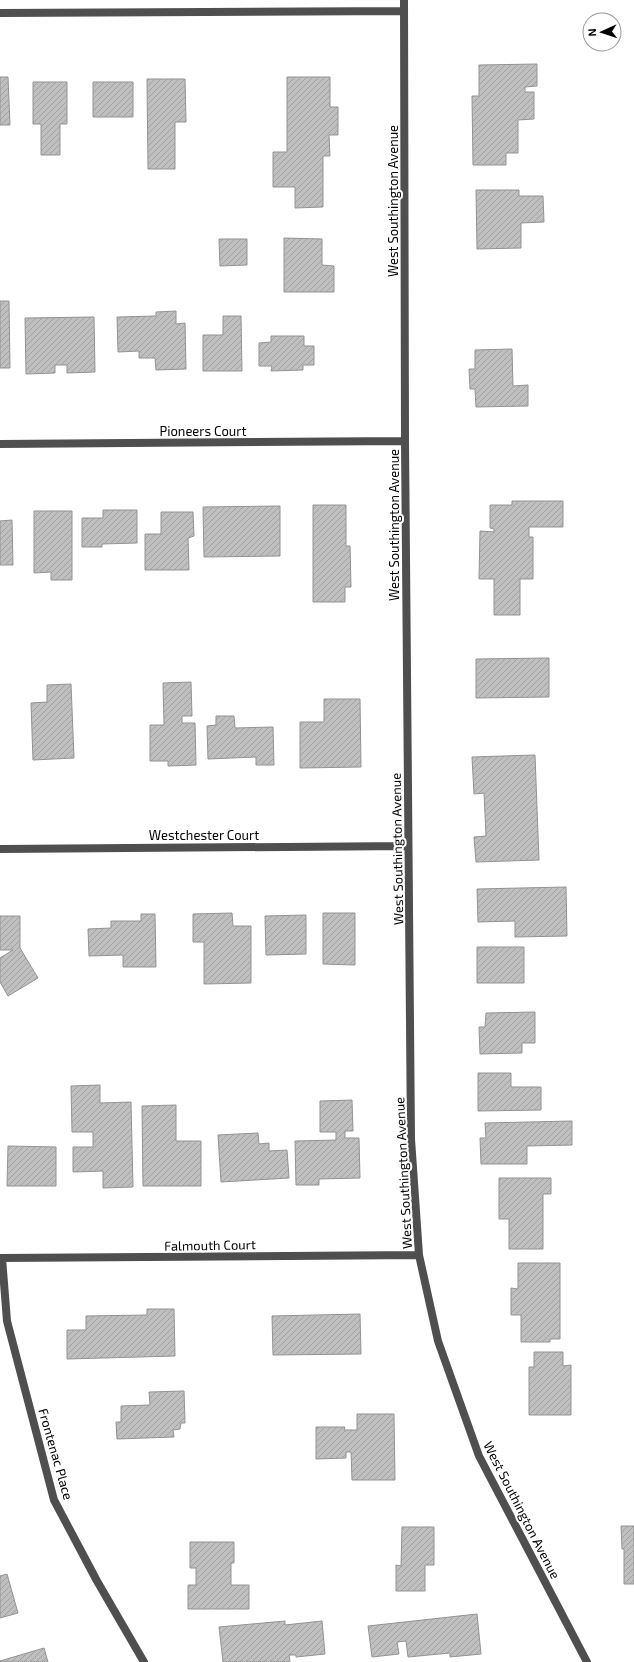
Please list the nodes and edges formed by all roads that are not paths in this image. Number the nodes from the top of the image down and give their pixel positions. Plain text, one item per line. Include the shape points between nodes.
1 (404, 0) edge
2 (404, 11) junction
3 (0, 13) edge
4 (405, 441) junction
5 (0, 444) edge
6 (408, 846) junction
7 (0, 848) edge
8 (419, 1255) junction
9 (1, 1258) edge
10 (144, 1662) edge
11 (587, 1662) edge

1 - 2 street, West Southington Avenue
2 - 3 street
2 - 4 street, West Southington Avenue
4 - 5 street, Pioneers Court
4 - 6 street, West Southington Avenue
6 - 7 street, Westchester Court
6 - 8 street, West Southington Avenue via 412,1139
8 - 9 street, Falmouth Court
8 - 11 street, West Southington Avenue via 438,1341 479,1456
9 - 10 street, Frontenac Place via 7,1321 54,1500

